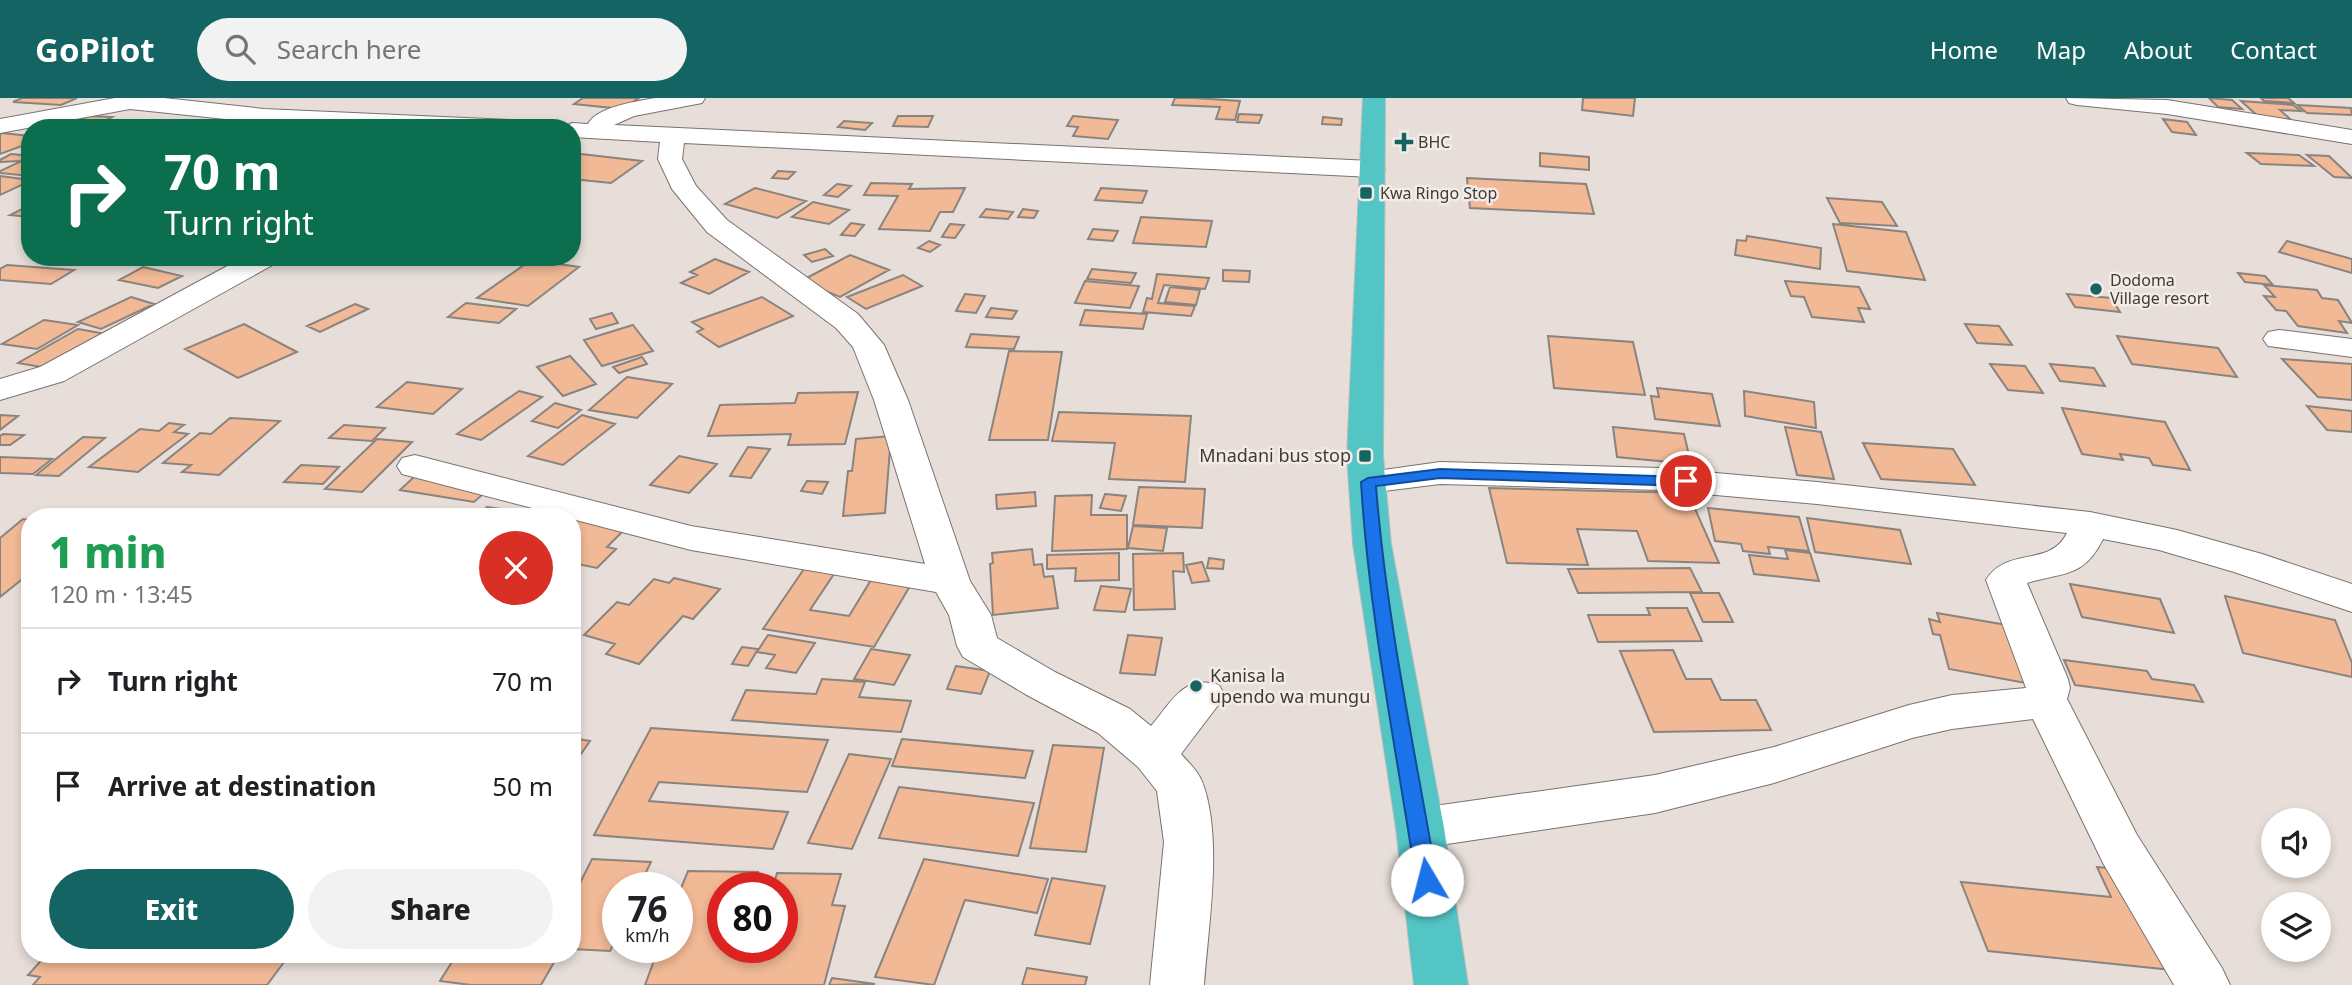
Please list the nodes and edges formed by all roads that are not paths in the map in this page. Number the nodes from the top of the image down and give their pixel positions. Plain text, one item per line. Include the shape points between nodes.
1 (694, 98) edge
2 (1374, 98) edge
3 (2077, 98) edge
4 (143, 101) edge
5 (2177, 102) edge
6 (40, 119) edge
7 (328, 119) edge
8 (21, 122) edge
9 (0, 126) edge
10 (581, 129) edge
11 (581, 131) edge
12 (673, 135) junction
13 (2352, 137) edge
14 (1372, 169) junction
15 (250, 266) edge
16 (2279, 339) dead end
17 (2352, 348) edge
18 (0, 390) edge
19 (415, 467) dead end
20 (1368, 482) junction
21 (574, 508) edge
22 (581, 510) edge
23 (2090, 524) junction
24 (950, 581) junction
25 (2352, 598) edge
26 (1203, 696) dead end
27 (2045, 699) junction
28 (1154, 754) junction
29 (1420, 828) junction
30 (1177, 985) edge
31 (1441, 985) edge
32 (2203, 985) edge

1 - 10 street via 628,110
2 - 14 highway
3 - 5 street
4 - 6 street
4 - 7 street
5 - 13 street
8 - 9 street
11 - 12 street
12 - 14 street
12 - 24 street via 670,159 685,189 717,226 847,321 868,345 891,400
14 - 20 highway
15 - 18 street via 52,374
16 - 17 street
19 - 21 street
20 - 23 street via 1440,473 1660,479
20 - 29 highway via 1372,544
22 - 24 street via 691,538
23 - 25 street via 2248,563
23 - 27 street via 2076,552 2062,564 2015,572 2006,580 2046,679
24 - 28 street via 970,615 978,646 1114,721
26 - 28 street
27 - 29 street via 1909,722 1774,765 1655,794
27 - 32 street via 2120,849
28 - 30 street via 1180,785 1189,842
29 - 31 highway

